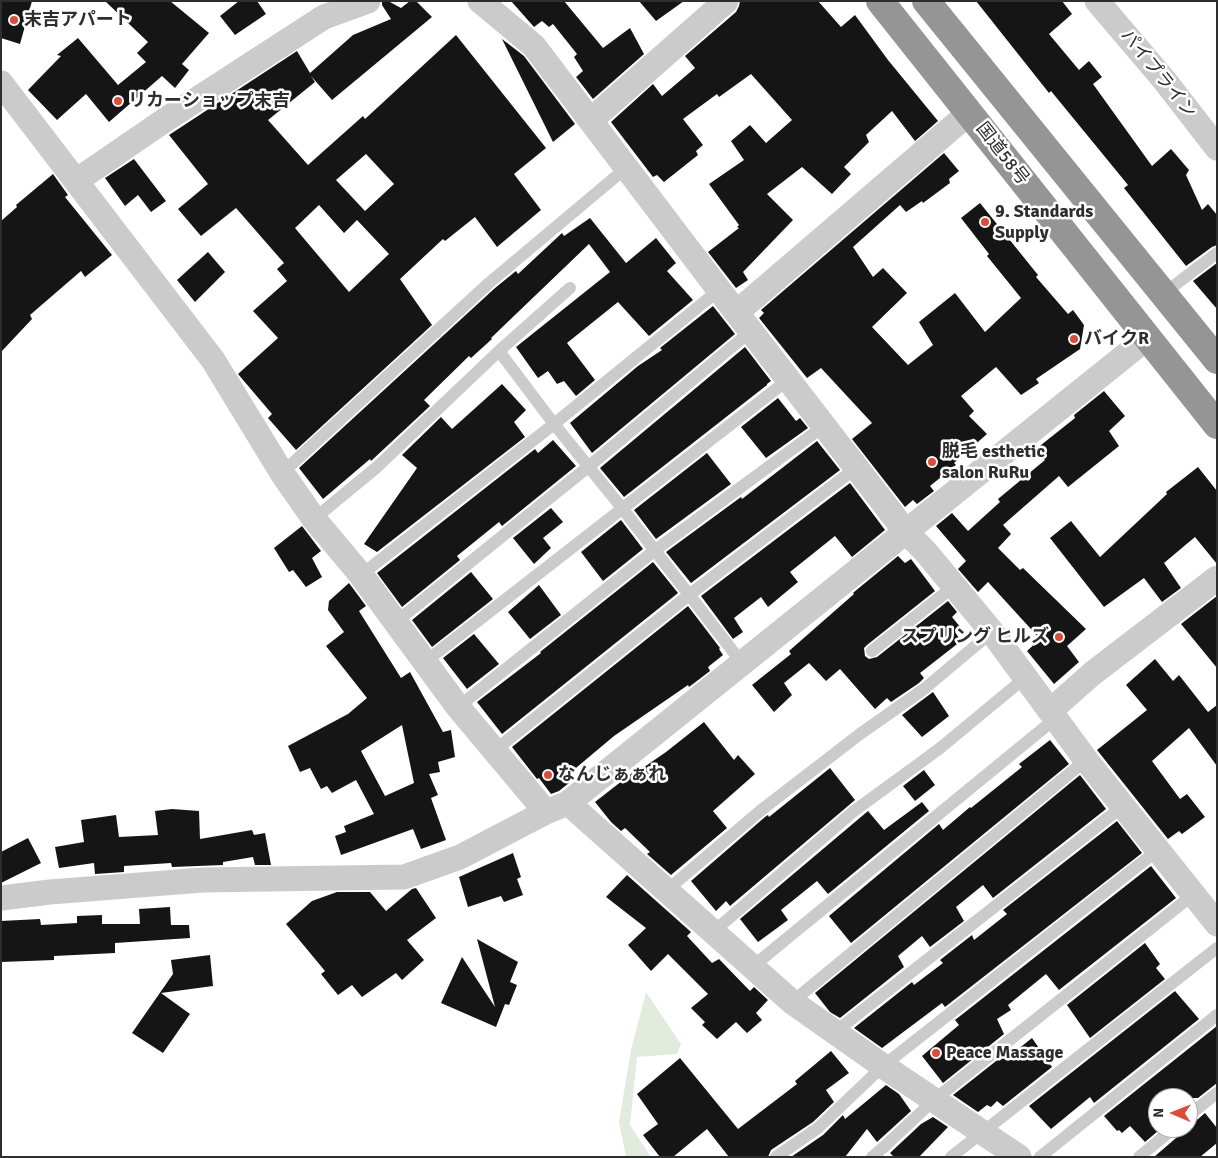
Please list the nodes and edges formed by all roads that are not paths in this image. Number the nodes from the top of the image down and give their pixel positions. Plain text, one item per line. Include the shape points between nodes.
1 (368, 1) edge
2 (480, 1) edge
3 (726, 1) edge
4 (880, 1) edge
5 (926, 1) edge
6 (1097, 1) edge
7 (1, 83) edge
8 (969, 113) junction
9 (591, 120) junction
10 (1217, 148) edge
11 (626, 168) junction
12 (76, 182) junction
13 (1217, 253) edge
14 (570, 288) dead end
15 (719, 290) junction
16 (1163, 294) junction
17 (744, 322) junction
18 (1147, 338) junction
19 (499, 351) junction
20 (1217, 360) edge
21 (788, 379) junction
22 (554, 424) junction
23 (1217, 425) edge
24 (824, 426) junction
25 (588, 467) junction
26 (856, 468) junction
27 (282, 473) junction
28 (622, 508) junction
29 (314, 520) junction
30 (906, 532) junction
31 (654, 551) junction
32 (361, 575) junction
33 (1217, 578) edge
34 (954, 586) junction
35 (689, 596) junction
36 (396, 622) junction
37 (992, 632) junction
38 (872, 652) dead end
39 (425, 662) junction
40 (742, 663) junction
41 (1026, 677) junction
42 (458, 707) junction
43 (1053, 715) junction
44 (494, 751) junction
45 (1086, 760) junction
46 (1123, 806) junction
47 (557, 808) junction
48 (1158, 850) junction
49 (666, 891) junction
50 (1194, 894) junction
51 (1, 898) edge
52 (1217, 924) edge
53 (712, 932) junction
54 (1217, 948) edge
55 (752, 967) junction
56 (792, 1002) junction
57 (1217, 1015) edge
58 (835, 1032) junction
59 (883, 1066) junction
60 (1217, 1093) edge
61 (934, 1100) junction
62 (1198, 1108) edge
63 (984, 1132) junction
64 (1162, 1138) edge
65 (776, 1157) edge
66 (872, 1157) edge
67 (951, 1157) edge
68 (1019, 1157) edge
69 (1040, 1157) edge
70 (1139, 1157) edge

1 - 12 street via 324,17
2 - 9 street via 534,46
3 - 9 street
4 - 8 highway, 国道58号
5 - 16 highway, 国道58号
6 - 10 street, パイプライン via 1165,80
7 - 12 street
8 - 17 street
8 - 18 highway, 国道58号
9 - 11 street
11 - 15 street
11 - 27 lane via 489,283
12 - 27 street via 130,248 213,360
13 - 16 lane
14 - 19 lane
15 - 17 street
15 - 22 lane
16 - 20 highway, 国道58号
17 - 21 street
17 - 25 lane
18 - 23 highway, 国道58号
18 - 30 street
19 - 22 lane
19 - 29 lane via 377,467
21 - 24 street
21 - 28 lane
22 - 25 lane
22 - 32 lane
24 - 26 street
24 - 31 lane
25 - 28 lane
25 - 36 lane
26 - 30 street
26 - 35 lane
27 - 29 street
28 - 31 lane
28 - 39 lane
29 - 32 street
30 - 34 street
30 - 40 street
31 - 35 lane
31 - 42 lane
32 - 36 street
33 - 43 street via 1093,673
34 - 37 street
34 - 38 lane
35 - 40 lane
35 - 44 lane
36 - 39 street
37 - 41 street
37 - 49 lane via 924,689 760,811
39 - 42 street
40 - 47 street
41 - 43 street
41 - 53 lane via 939,749 854,811
42 - 44 street
43 - 45 street
43 - 55 lane
44 - 47 street
45 - 46 street
45 - 56 lane
46 - 48 street
46 - 58 lane
47 - 49 street
47 - 51 street via 460,857 404,877 204,880
48 - 50 street
48 - 59 lane
49 - 53 street
50 - 52 street
50 - 61 lane
53 - 55 street
54 - 63 lane
55 - 56 street
56 - 58 street
57 - 69 lane
58 - 59 street
59 - 61 street
59 - 65 lane via 818,1128
60 - 62 lane
61 - 63 street
61 - 66 lane
63 - 67 lane
63 - 68 street
64 - 70 lane

